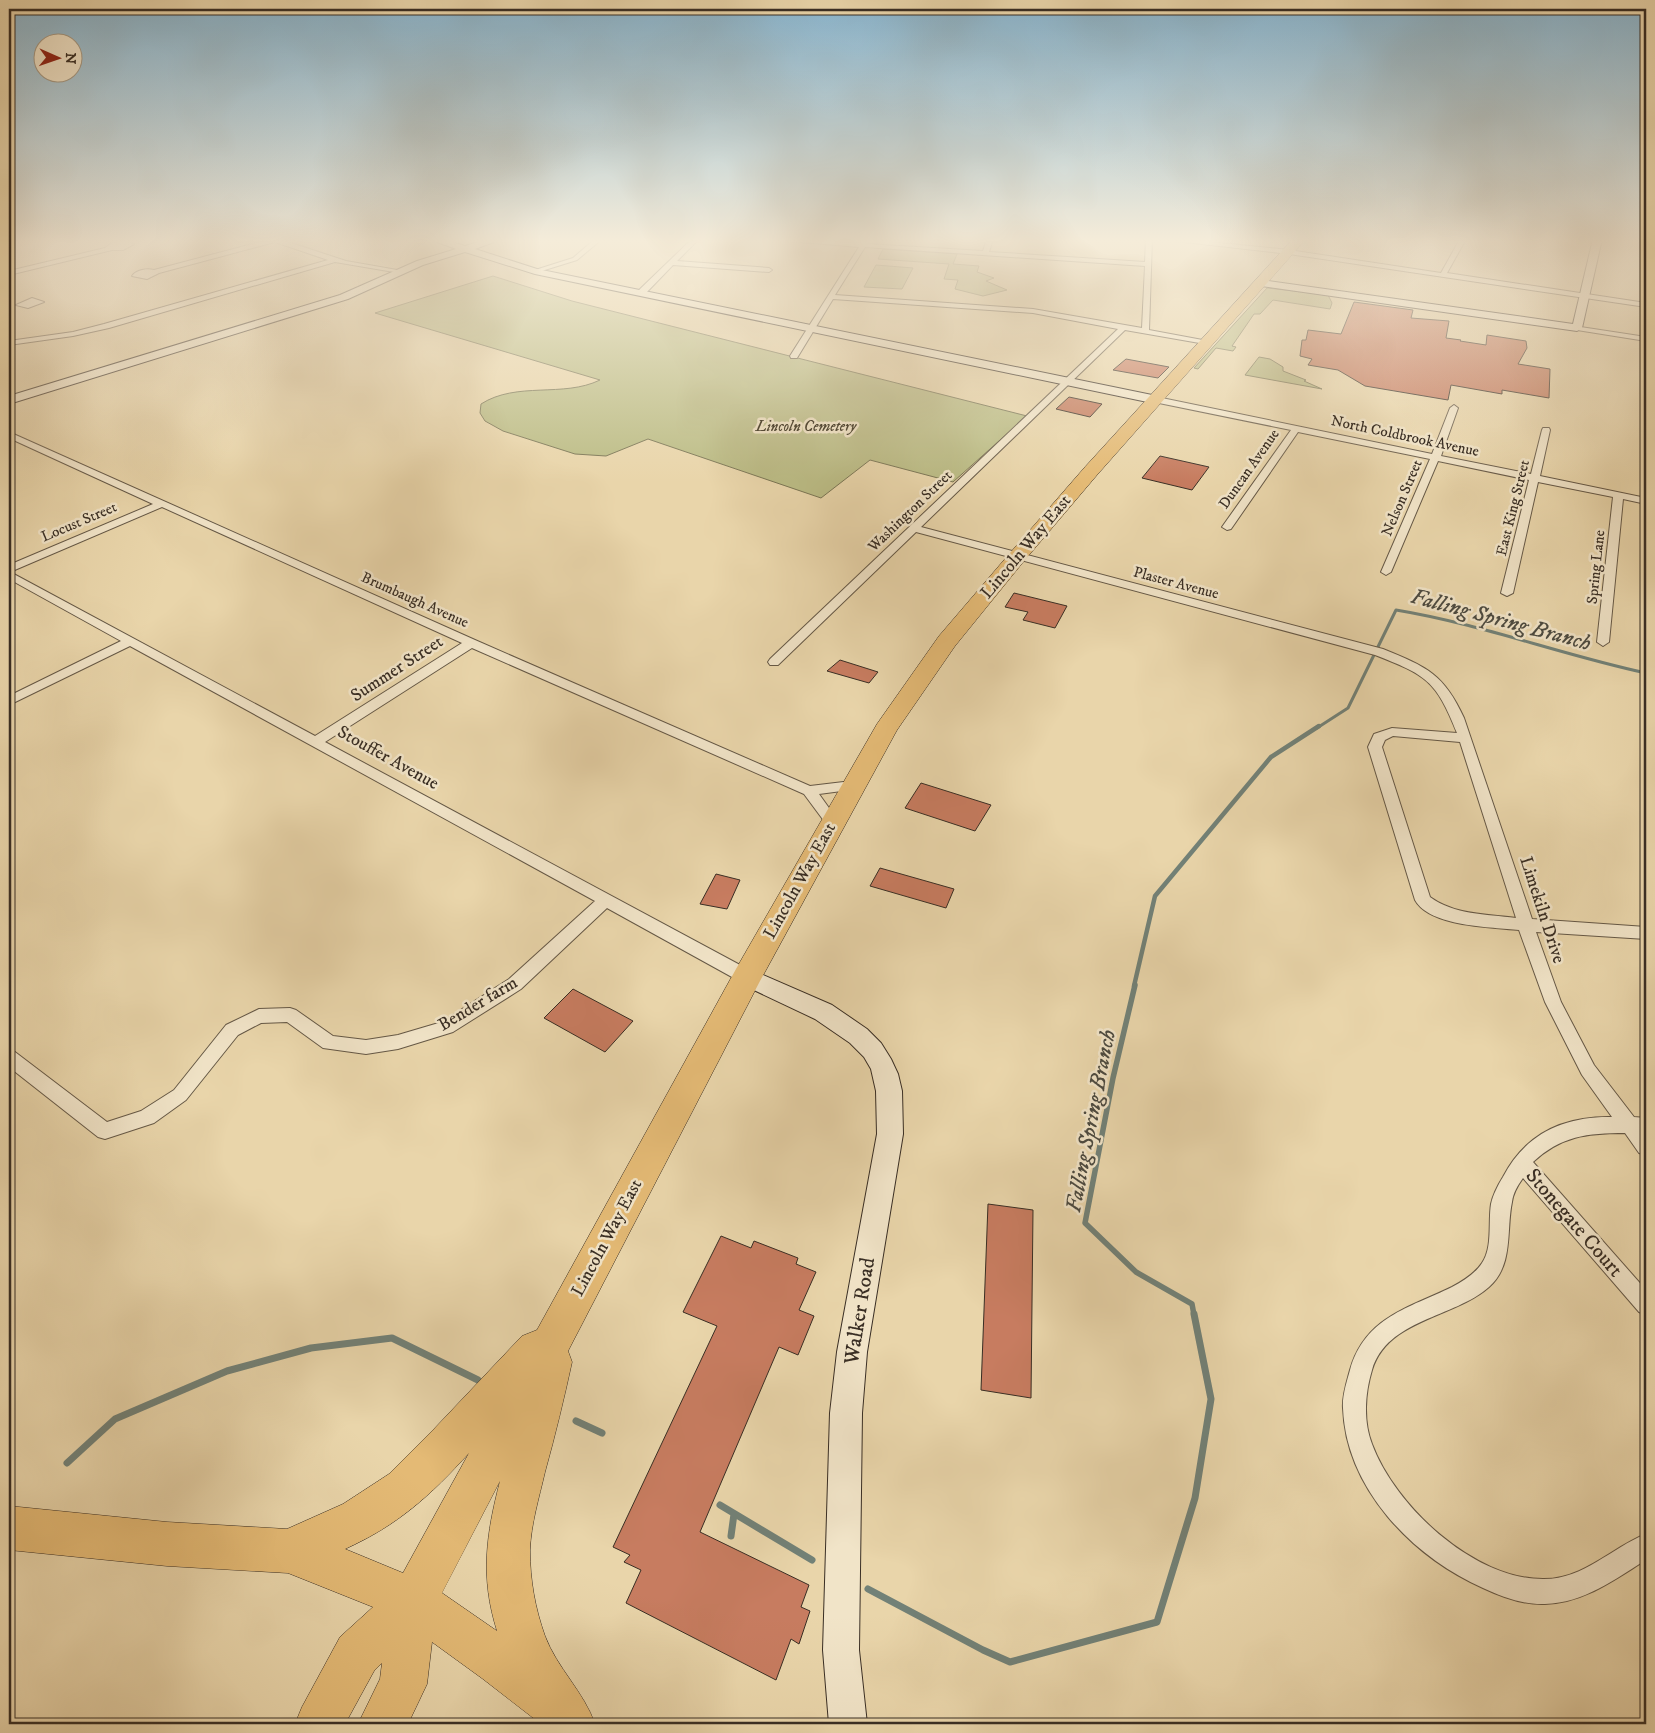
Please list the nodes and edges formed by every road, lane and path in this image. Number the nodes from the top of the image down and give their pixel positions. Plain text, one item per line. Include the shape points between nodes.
1 (127, 320) edge
2 (270, 320) edge
3 (771, 320) edge
4 (815, 320) edge
5 (1080, 320) edge
6 (1146, 320) edge
7 (1229, 320) edge
8 (1519, 320) edge
9 (1579, 320) edge
10 (810, 328) junction
11 (1124, 328) junction
12 (1577, 328) junction
13 (1144, 332) junction
14 (1646, 339) edge
15 (9, 343) edge
16 (1208, 343) junction
17 (794, 356) dead end
18 (1066, 381) junction
19 (9, 400) edge
20 (1157, 400) junction
21 (1454, 408) dead end
22 (1437, 420) dead end
23 (1449, 423) junction
24 (1296, 428) junction
25 (1546, 430) dead end
26 (1430, 433) dead end
27 (9, 435) edge
28 (1439, 442) junction
29 (1436, 458) junction
30 (1536, 478) junction
31 (1618, 495) junction
32 (1646, 501) edge
33 (161, 504) junction
34 (1226, 527) dead end
35 (915, 528) junction
36 (1017, 557) junction
37 (9, 569) edge
38 (1386, 572) dead end
39 (9, 575) edge
40 (1507, 593) dead end
41 (130, 641) junction
42 (1602, 642) dead end
43 (470, 643) junction
44 (774, 662) dead end
45 (1428, 673) joint
46 (9, 701) edge
47 (1465, 738) junction
48 (317, 741) junction
49 (852, 786) junction
50 (809, 791) junction
51 (832, 822) junction
52 (606, 900) junction
53 (1526, 925) junction
54 (1646, 933) edge
55 (747, 977) junction
56 (9, 1056) edge
57 (1637, 1125) edge
58 (1646, 1147) edge
59 (1521, 1162) junction
60 (1646, 1305) edge
61 (562, 1322) junction
62 (9, 1528) edge
63 (1646, 1546) edge
64 (288, 1551) junction
65 (413, 1601) junction
66 (563, 1714) edge
67 (318, 1724) edge
68 (382, 1724) edge
69 (848, 1724) edge

1 - 15 street via 73,334
2 - 19 street
3 - 10 street
4 - 10 street
5 - 11 street
6 - 13 street
7 - 16 highway, Lincoln Way East
8 - 12 street
9 - 12 street
10 - 17 street
10 - 18 street
11 - 13 street
11 - 18 street, Washington Street
12 - 14 street
13 - 16 street
16 - 20 highway, Lincoln Way East
18 - 20 street
18 - 35 street, Washington Street
20 - 24 street, North Coldbrook Avenue
20 - 36 highway, Lincoln Way East
21 - 23 street, Nelson Street
22 - 23 street
23 - 28 street, Nelson Street
24 - 29 street, North Coldbrook Avenue
24 - 34 street, Duncan Avenue
25 - 30 street, East King Street
26 - 28 street
27 - 33 street, Brumbaugh Avenue
28 - 29 street, Nelson Street
29 - 30 street, North Coldbrook Avenue
29 - 38 street, Nelson Street
30 - 31 street, North Coldbrook Avenue
30 - 40 street, East King Street
31 - 32 street, North Coldbrook Avenue
31 - 42 street, Spring Lane
33 - 37 street, Locust Street
33 - 43 street, Brumbaugh Avenue
35 - 36 street, Plaster Avenue
35 - 44 street, Washington Street
36 - 45 street, Plaster Avenue via 1379,652
36 - 49 highway, Lincoln Way East via 920,676
39 - 41 street, Stouffer Avenue
41 - 46 street
41 - 48 street, Stouffer Avenue
43 - 48 street, Summer Street
43 - 50 street, Brumbaugh Avenue
45 - 47 street, Limekiln Drive via 1443,687
47 - 53 street, Limekiln Drive
47 - 53 street via 1392,732 1379,737 1376,747 1423,900 1456,917
48 - 52 street, Stouffer Avenue
49 - 50 street
49 - 51 highway, Lincoln Way East
50 - 51 street, Brumbaugh Avenue
51 - 55 highway, Lincoln Way East
52 - 55 street, Stouffer Avenue
52 - 56 street, Bender farm via 516,984 447,1026 398,1042 366,1047 329,1043 290,1015 259,1016 232,1030 180,1095 146,1117 105,1131
53 - 54 street
53 - 57 street, Limekiln Drive via 1553,1002 1588,1070
55 - 61 highway, Lincoln Way East
55 - 69 street, Walker Road via 833,1018 855,1034 873,1050 889,1090 890,1134 852,1352 846,1413 841,1650
57 - 58 street, Limekiln Drive
57 - 59 street via 1563,1131 1539,1143
59 - 60 street, Stonegate Court
59 - 63 street via 1501,1203 1496,1255 1487,1274 1471,1288 1389,1328 1365,1359 1354,1398 1356,1424 1364,1455 1380,1488 1416,1531 1452,1559 1510,1586 1541,1592 1575,1588
61 - 64 highway via 404,1489 359,1520
61 - 65 highway, Lincoln Way East
61 - 66 highway via 516,1505 508,1551 514,1607 526,1648
62 - 64 highway via 167,1544
64 - 65 highway via 360,1577
65 - 66 highway via 493,1657
65 - 67 highway, Lincoln Way East via 357,1654
65 - 68 highway, Lincoln Way East via 403,1684

